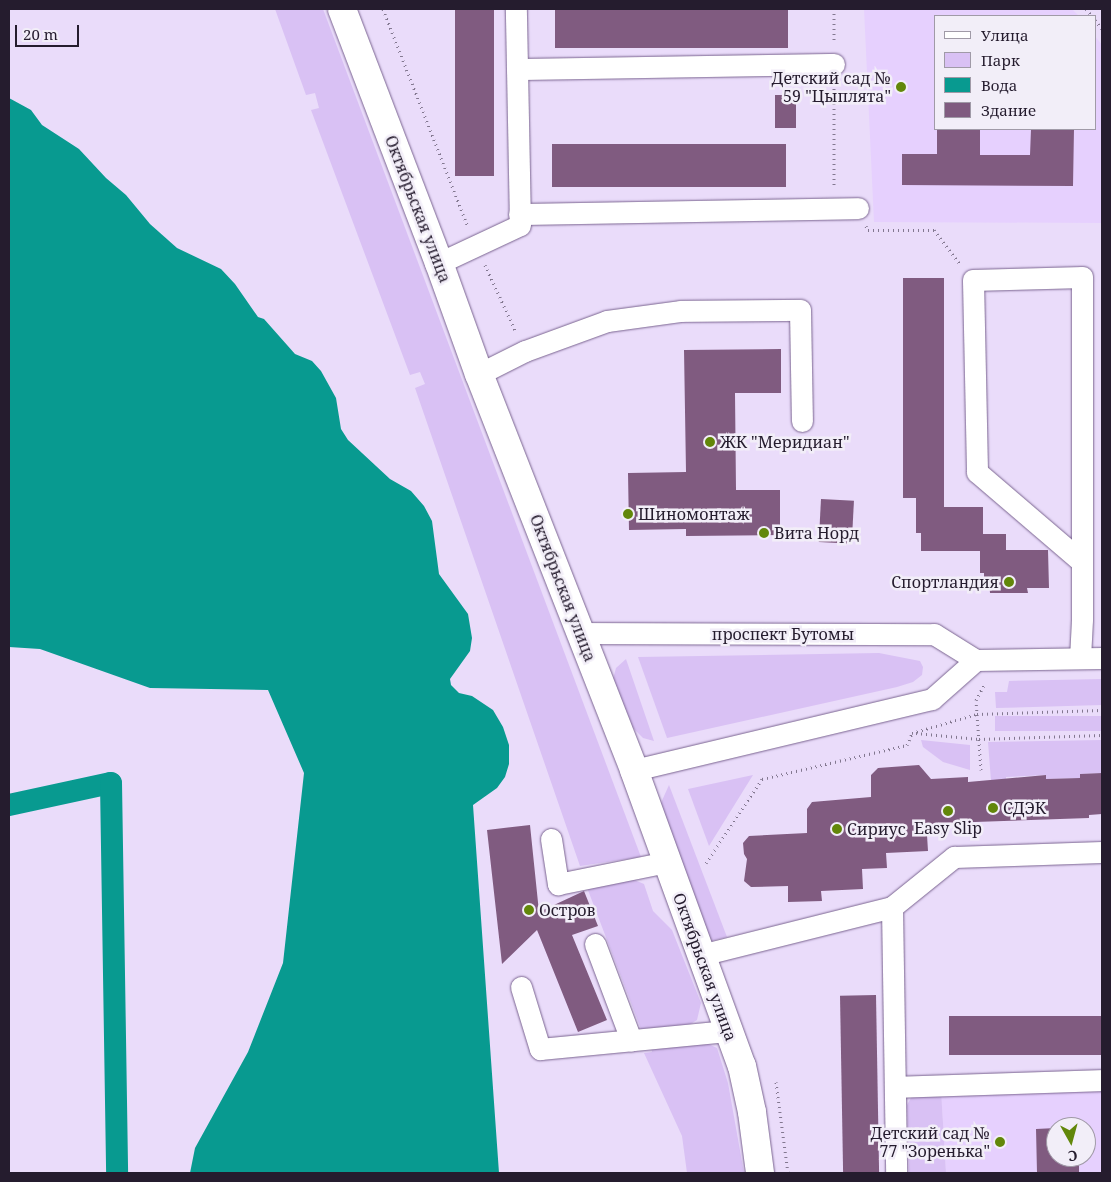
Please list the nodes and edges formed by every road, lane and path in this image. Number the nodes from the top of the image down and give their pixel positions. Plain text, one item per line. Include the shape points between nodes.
1 (342, 9) edge
2 (383, 9) edge
3 (516, 9) edge
4 (834, 9) edge
5 (834, 64) junction
6 (517, 69) junction
7 (858, 208) joint
8 (834, 209) junction
9 (520, 214) junction
10 (476, 246) junction
11 (439, 263) junction
12 (972, 280) junction
13 (525, 351) junction
14 (479, 374) junction
15 (802, 421) dead end
16 (1081, 561) junction
17 (581, 633) junction
18 (1080, 658) junction
19 (1102, 658) edge
20 (976, 660) junction
21 (1102, 710) edge
22 (977, 714) junction
23 (912, 732) junction
24 (1102, 735) edge
25 (978, 739) junction
26 (634, 770) junction
27 (981, 770) dead end
28 (551, 839) dead end
29 (1102, 852) edge
30 (667, 862) junction
31 (706, 863) dead end
32 (892, 907) junction
33 (595, 944) dead end
34 (701, 955) junction
35 (521, 987) dead end
36 (727, 1031) junction
37 (631, 1040) junction
38 (1102, 1080) edge
39 (776, 1082) dead end
40 (895, 1087) junction
41 (760, 1173) edge
42 (788, 1173) edge
43 (896, 1173) edge

1 - 11 main road, Октябрьская улица
2 - 10 path
3 - 6 street
4 - 5 path
5 - 6 street
5 - 8 path
6 - 9 street
7 - 8 street
7 - 12 path via 868,230 934,230
8 - 9 street
9 - 10 street via 520,225
10 - 11 street
10 - 13 path
11 - 14 main road, Октябрьская улица
12 - 16 street via 977,472
12 - 16 street via 1082,277
13 - 14 street
13 - 15 street via 607,321 681,311 800,310
14 - 17 main road, Октябрьская улица
16 - 18 street
17 - 20 street, проспект Бутомы via 934,634
17 - 26 main road, Октябрьская улица
18 - 19 street
18 - 20 street
20 - 26 street via 932,699
21 - 22 path
22 - 23 path
22 - 25 path
23 - 25 path
23 - 31 path via 907,745 762,779
24 - 25 path
25 - 27 path
26 - 30 main road, Октябрьская улица
28 - 30 street via 558,884
29 - 32 street via 954,857
30 - 34 main road, Октябрьская улица
32 - 34 street
32 - 40 street
33 - 37 street
34 - 36 main road, Октябрьская улица
35 - 37 street via 540,1049
36 - 37 street
36 - 41 main road, Октябрьская улица via 742,1066
38 - 40 street
39 - 42 path
40 - 43 street

